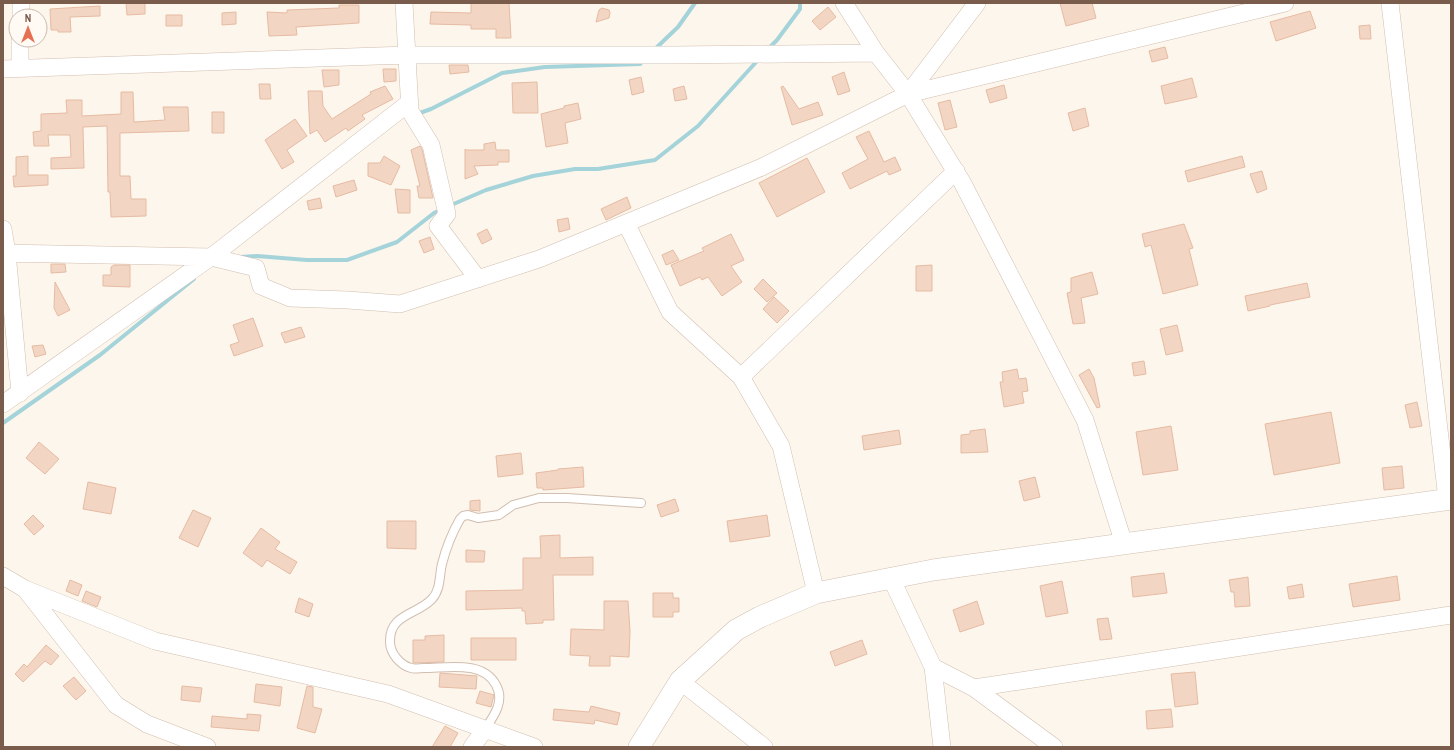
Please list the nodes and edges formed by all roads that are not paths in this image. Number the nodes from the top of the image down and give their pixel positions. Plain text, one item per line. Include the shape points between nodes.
1 (404, 3) edge
2 (844, 3) edge
3 (977, 3) edge
4 (1285, 3) edge
5 (1390, 3) edge
6 (20, 48) edge
7 (876, 53) junction
8 (407, 55) junction
9 (20, 67) junction
10 (3, 68) edge
11 (908, 94) junction
12 (410, 102) junction
13 (956, 171) junction
14 (626, 224) junction
15 (3, 230) edge
16 (5, 253) edge
17 (211, 257) junction
18 (478, 279) junction
19 (741, 377) junction
20 (20, 393) junction
21 (3, 404) edge
22 (1449, 499) edge
23 (641, 503) dead end
24 (1124, 544) junction
25 (3, 576) edge
26 (891, 578) junction
27 (25, 589) junction
28 (816, 593) junction
29 (1451, 615) edge
30 (934, 667) junction
31 (680, 682) junction
32 (974, 688) junction
33 (485, 729) junction
34 (207, 747) edge
35 (472, 747) edge
36 (534, 747) edge
37 (639, 747) edge
38 (764, 747) edge
39 (942, 747) edge
40 (1054, 747) edge

1 - 8 street
2 - 7 street
3 - 11 street
4 - 11 street
5 - 22 street
6 - 9 street
7 - 8 street
7 - 11 street
8 - 9 street
8 - 12 street
9 - 10 street
11 - 13 street
11 - 14 street via 762,167
12 - 17 street
12 - 18 street via 410,111 431,145 447,214 438,226
13 - 19 street
13 - 24 street via 1085,420
14 - 18 street via 539,259
14 - 19 street via 670,312
15 - 16 street
16 - 17 street
16 - 20 street
17 - 18 street via 256,268 261,286 290,298 400,304
17 - 20 street
19 - 28 street via 781,446
20 - 21 street
22 - 24 street
23 - 33 lane via 539,498 513,505 499,514 478,518 468,515 460,519 448,544 437,590 432,599 401,618 391,629 390,641 392,653 411,668 469,667 484,673 494,682 500,692 500,701
24 - 26 street
25 - 27 street
26 - 28 street
26 - 30 street
27 - 33 street via 155,641 388,694
27 - 34 street via 116,705 147,724
28 - 31 street via 736,630
29 - 32 street
30 - 32 street
30 - 39 street
31 - 37 street
31 - 38 street
32 - 40 street
33 - 35 street
33 - 36 street

